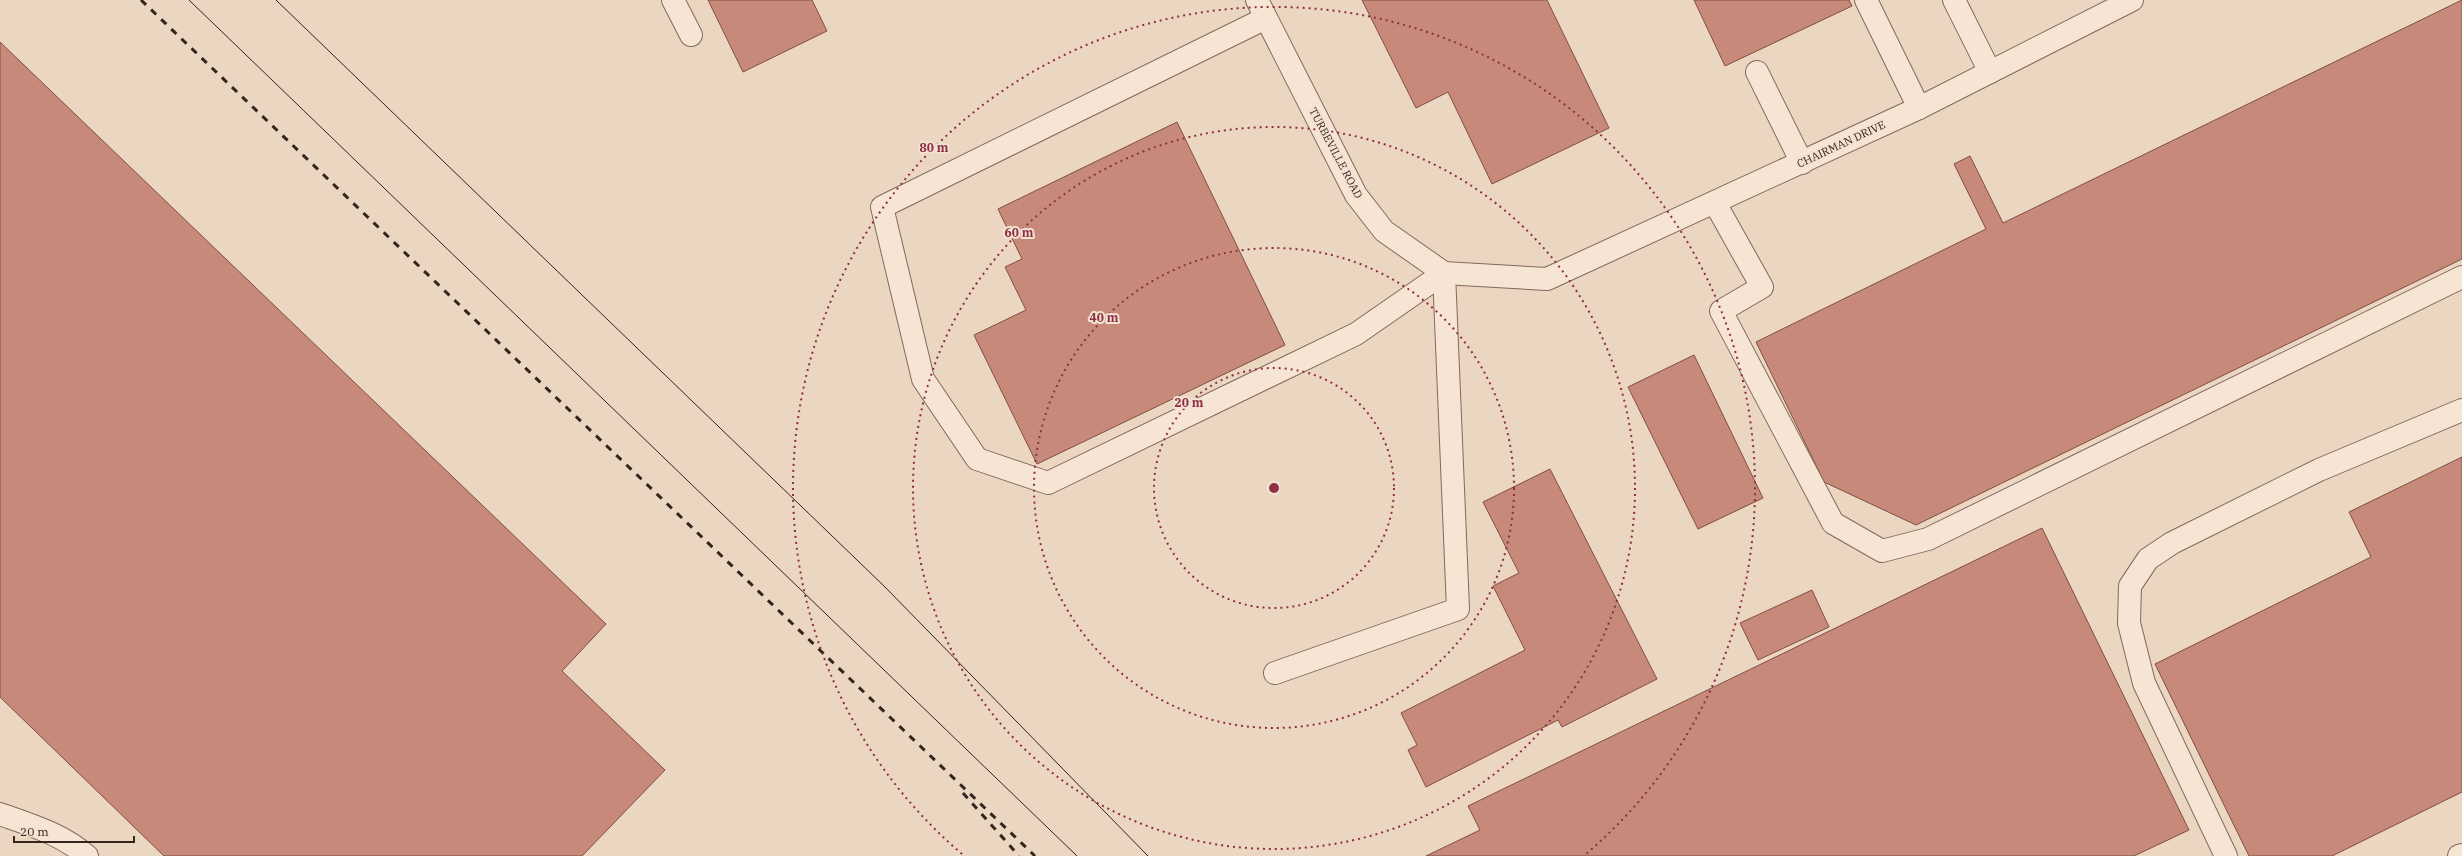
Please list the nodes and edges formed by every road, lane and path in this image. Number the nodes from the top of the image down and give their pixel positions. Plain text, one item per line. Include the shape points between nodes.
1 (673, 0) edge
2 (1866, 0) edge
3 (1954, 0) edge
4 (2132, 0) edge
5 (1261, 9) edge
6 (691, 35) dead end
7 (1757, 72) dead end
8 (1990, 72) junction
9 (1919, 108) junction
10 (1802, 163) junction
11 (1715, 203) junction
12 (1444, 273) junction
13 (2462, 278) edge
14 (2462, 410) edge
15 (1275, 673) dead end
16 (0, 814) edge
17 (2462, 855) edge
18 (87, 856) edge
19 (2226, 856) edge
20 (2459, 856) edge

1 - 6 street
2 - 9 street
3 - 8 street
4 - 8 street, CHAIRMAN DRIVE
5 - 12 street, TURBEVILLE ROAD via 1356,195 1384,231
5 - 12 street via 882,207 923,379 977,459 1048,483 1356,334
7 - 10 street
8 - 9 street, CHAIRMAN DRIVE
9 - 10 street, CHAIRMAN DRIVE
10 - 11 street, CHAIRMAN DRIVE
11 - 12 street, CHAIRMAN DRIVE via 1546,279
11 - 13 street via 1762,287 1721,311 1833,523 1882,551 1928,539
12 - 15 street via 1458,609
14 - 19 street via 2319,470 2172,543 2148,559 2130,586 2128,622 2144,683
16 - 18 street via 48,832 76,846
17 - 20 street

